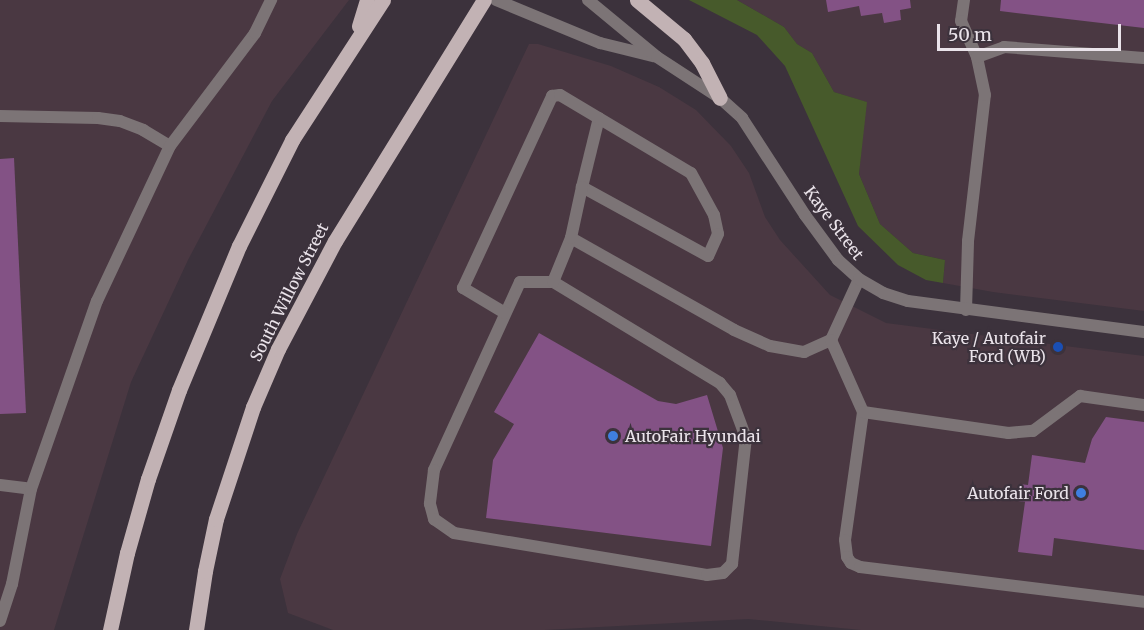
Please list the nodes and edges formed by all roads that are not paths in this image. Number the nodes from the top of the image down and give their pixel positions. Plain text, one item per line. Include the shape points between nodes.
1 (271, 0) edge
2 (368, 0) edge
3 (383, 0) edge
4 (484, 0) edge
5 (496, 0) edge
6 (588, 0) edge
7 (637, 0) edge
8 (964, 0) edge
9 (353, 43) junction
10 (657, 57) junction
11 (977, 57) junction
12 (1144, 58) edge
13 (720, 98) junction
14 (0, 116) edge
15 (599, 118) junction
16 (170, 146) junction
17 (582, 188) junction
18 (571, 238) junction
19 (859, 279) junction
20 (553, 282) junction
21 (966, 310) junction
22 (505, 313) junction
23 (1144, 332) edge
24 (831, 340) junction
25 (1144, 405) edge
26 (863, 412) junction
27 (0, 485) edge
28 (31, 489) junction
29 (1144, 602) edge
30 (0, 621) edge
31 (110, 630) edge
32 (196, 630) edge

1 - 16 street via 255,33
2 - 9 main road
3 - 9 main road
4 - 32 main road, South Willow Street via 335,241 278,349 253,407 216,519
5 - 10 street, Kaye Street via 600,43
6 - 10 street, Kaye Street
7 - 13 main road via 684,39
8 - 11 street via 961,21
9 - 31 main road via 272,176 178,390 127,553
10 - 13 street, Kaye Street
11 - 12 street via 1004,47
11 - 21 street via 985,95 968,241
13 - 19 street, Kaye Street via 742,118 805,215 838,260
14 - 16 street via 120,121
15 - 17 street
15 - 17 street via 691,173 714,214 718,234 708,256
15 - 22 street via 560,95 552,96 463,288
16 - 28 street via 97,301
17 - 18 street
18 - 20 street
18 - 24 street via 734,330 770,346 804,352
19 - 21 street, Kaye Street via 908,301
19 - 24 street
20 - 22 street via 520,282
20 - 22 street via 720,383 730,395 746,438 732,564 723,573 707,574 454,534 434,519 430,504 434,470
21 - 23 street, Kaye Street
24 - 26 street
25 - 26 street via 1080,396 1033,431 1008,433
26 - 29 street via 845,540 851,563
27 - 28 street
28 - 30 street via 12,584

